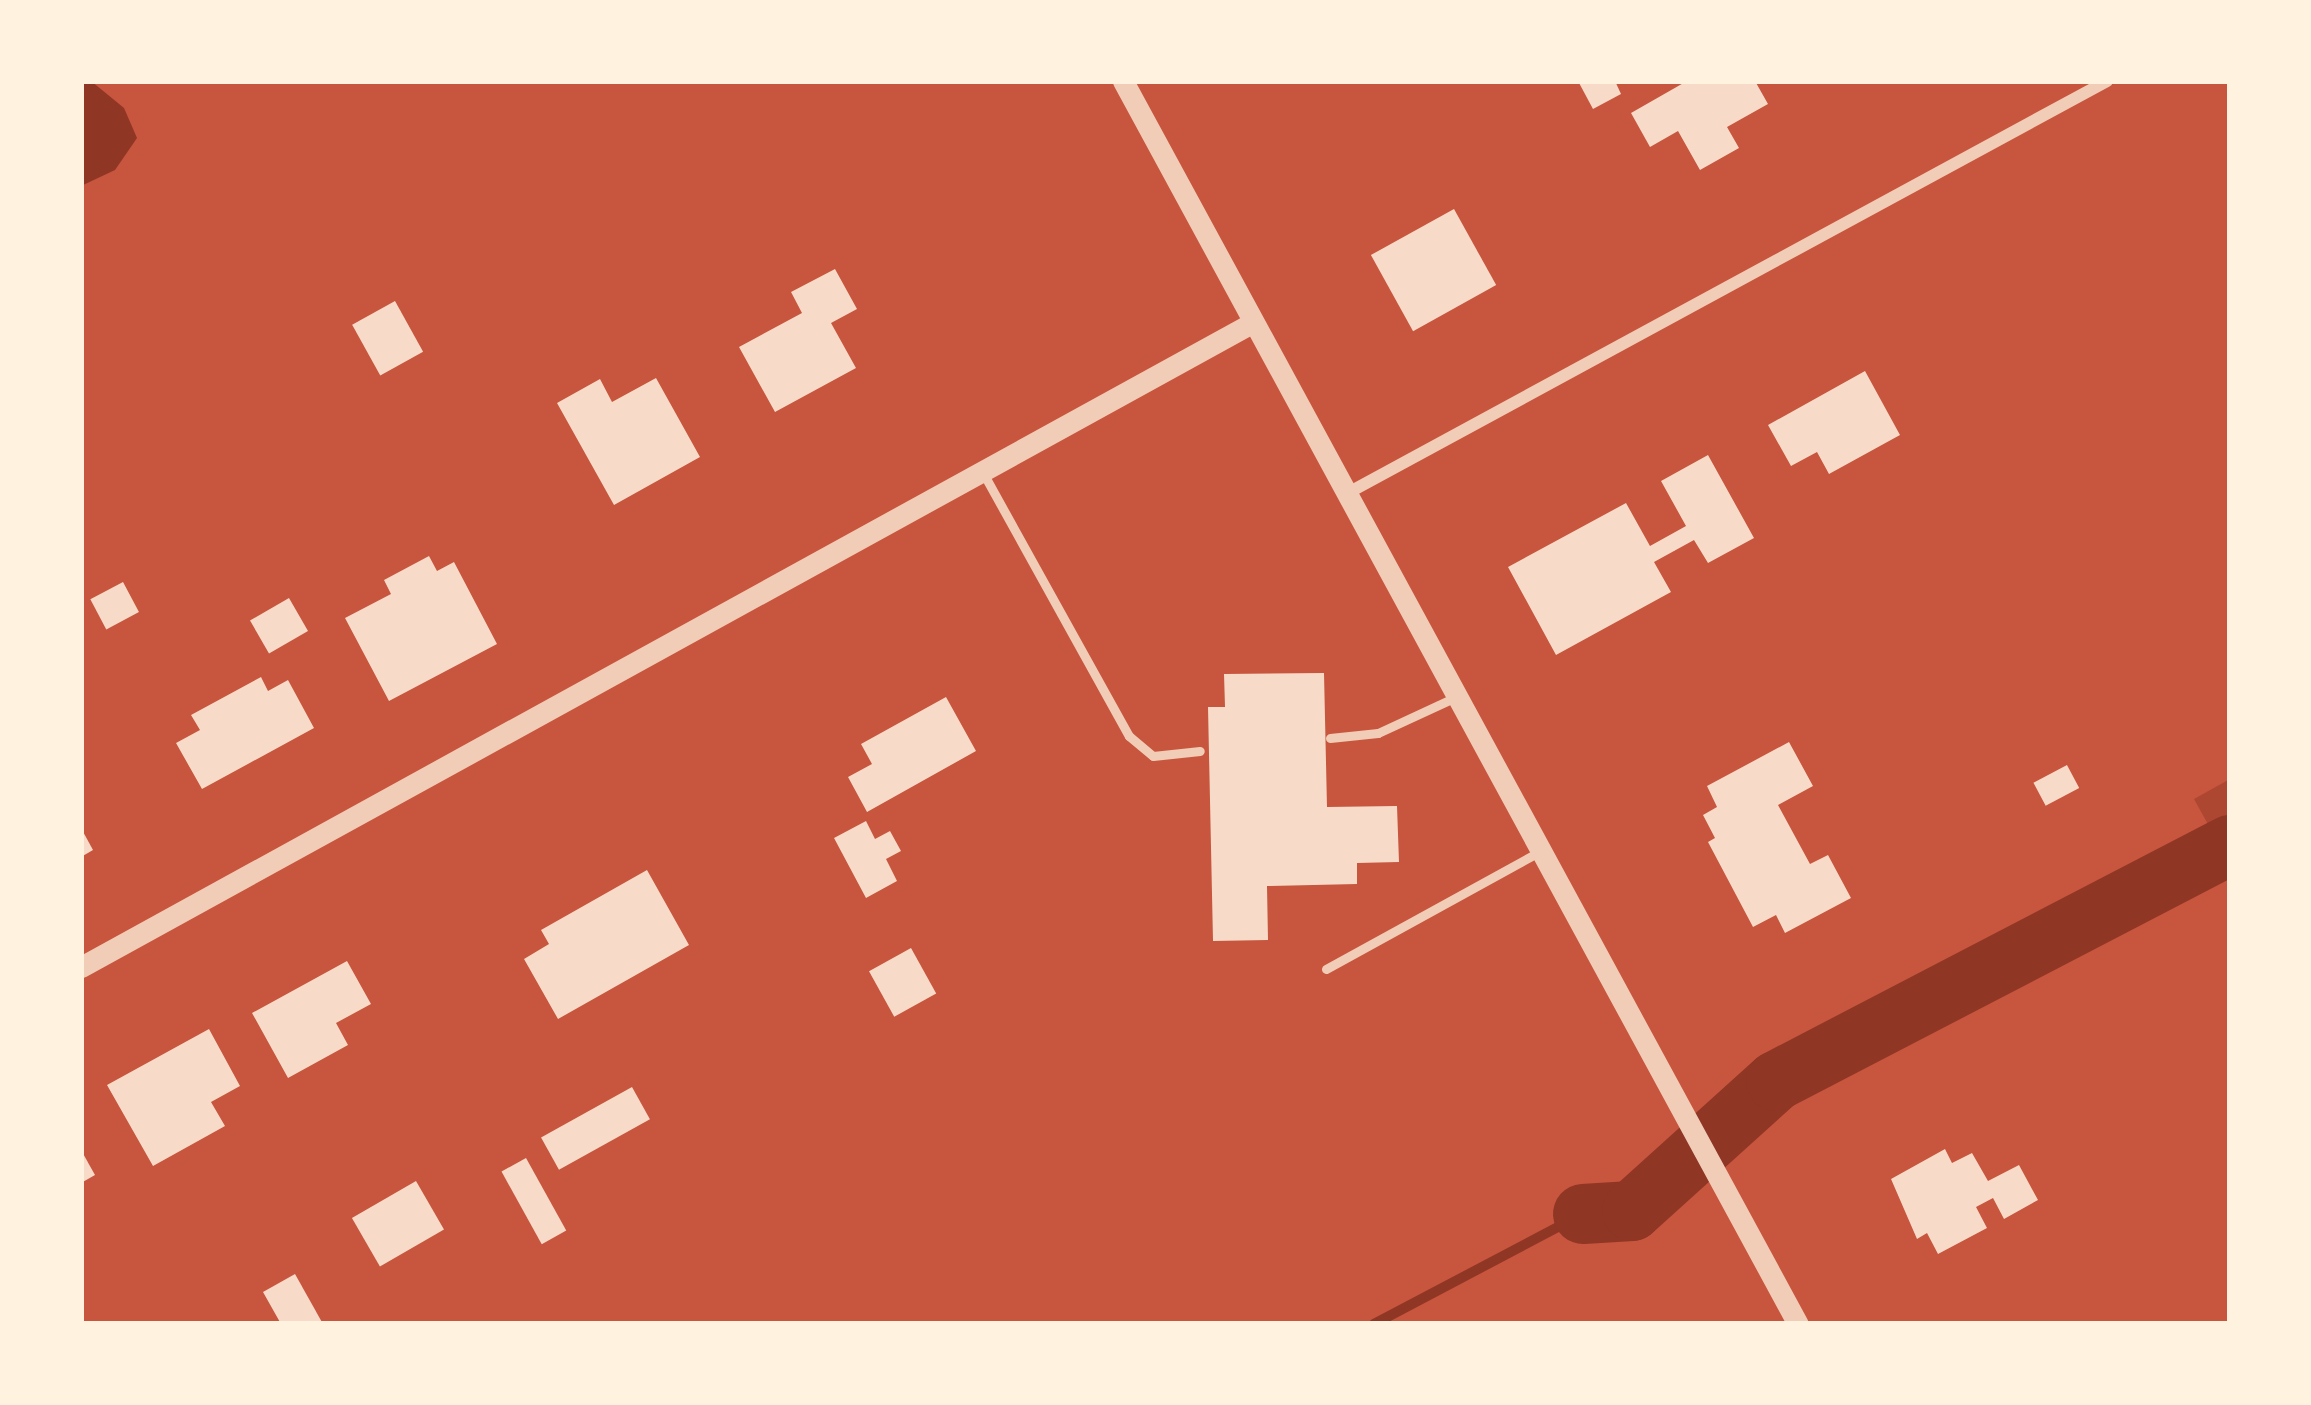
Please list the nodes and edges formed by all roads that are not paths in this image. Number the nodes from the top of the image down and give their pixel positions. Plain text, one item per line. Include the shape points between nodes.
1 (1124, 81) edge
2 (2107, 81) edge
3 (1252, 323) junction
4 (982, 471) junction
5 (1346, 494) junction
6 (1456, 697) junction
7 (1330, 738) dead end
8 (1201, 751) dead end
9 (1541, 850) junction
10 (81, 967) edge
11 (1326, 969) dead end
12 (1798, 1324) edge

1 - 3 street
2 - 5 street
3 - 4 street
3 - 5 street
4 - 8 lane via 1129,736 1153,756
4 - 10 street
5 - 6 street
6 - 7 lane via 1378,733
6 - 9 street
9 - 11 lane
9 - 12 street

